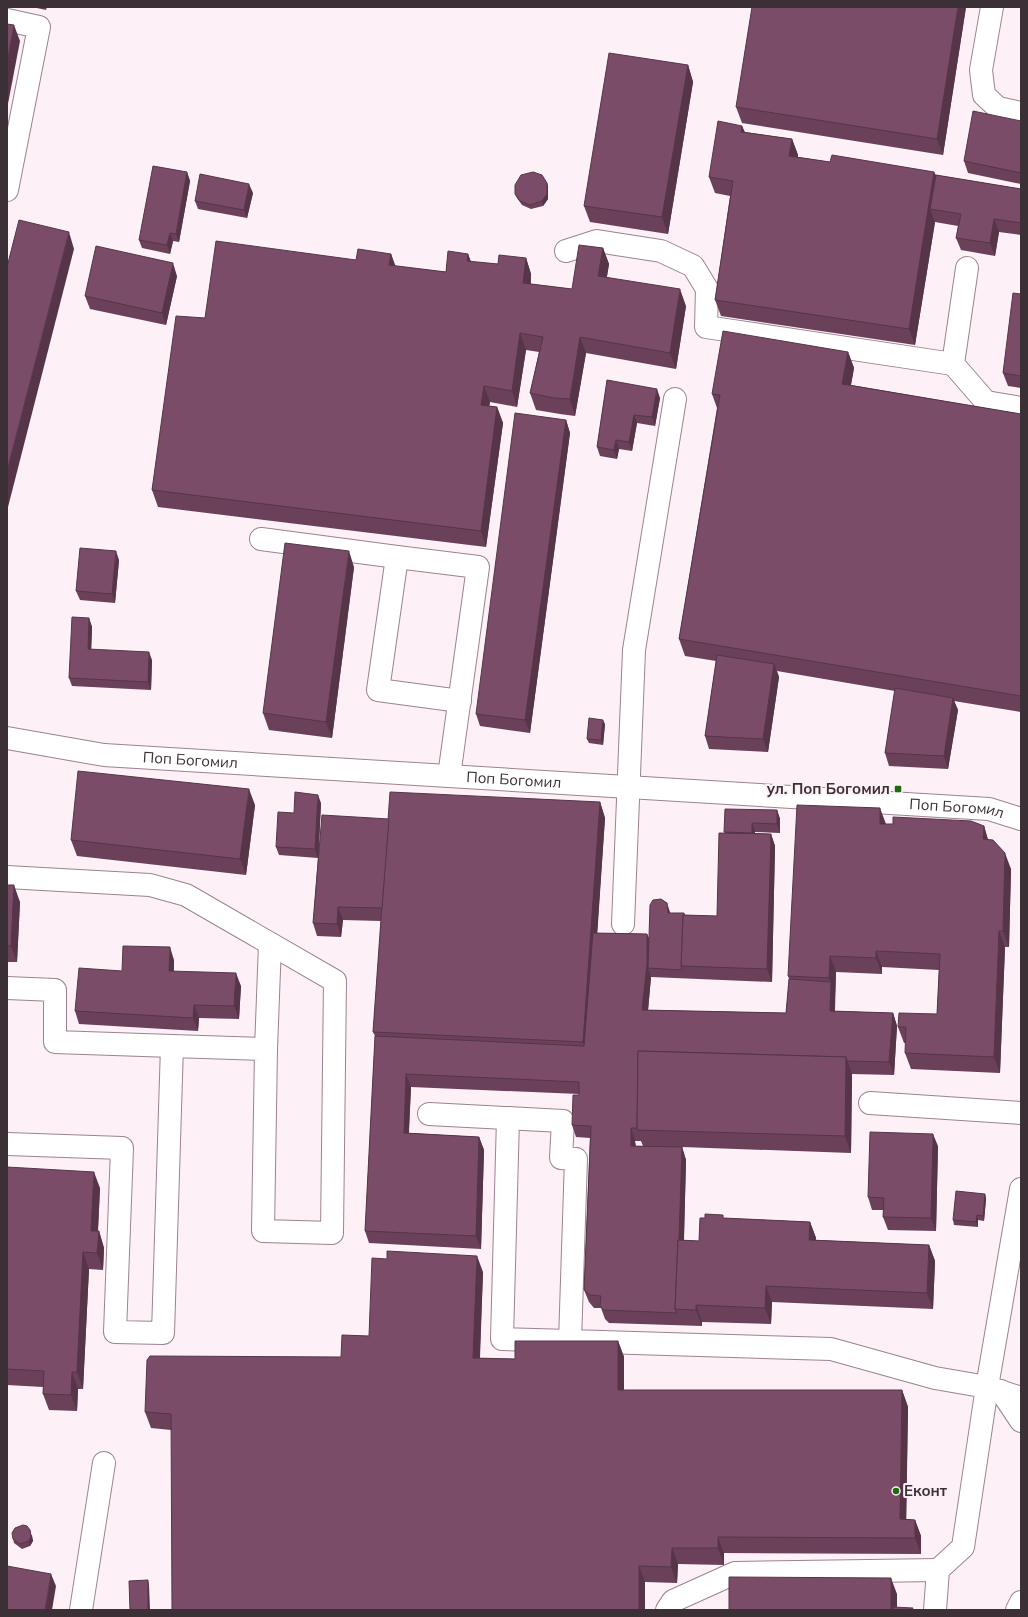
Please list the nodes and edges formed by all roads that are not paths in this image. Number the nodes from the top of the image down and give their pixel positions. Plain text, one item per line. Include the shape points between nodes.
1 (992, 7) edge
2 (7, 20) edge
3 (1021, 113) edge
4 (7, 190) edge
5 (566, 251) dead end
6 (967, 268) dead end
7 (953, 364) junction
8 (675, 399) dead end
9 (1021, 408) edge
10 (261, 539) dead end
11 (397, 557) junction
12 (460, 701) junction
13 (7, 738) edge
14 (449, 776) junction
15 (628, 787) junction
16 (1021, 819) edge
17 (7, 877) edge
18 (622, 924) dead end
19 (270, 944) junction
20 (7, 988) edge
21 (172, 1046) junction
22 (266, 1049) junction
23 (870, 1103) dead end
24 (1021, 1113) edge
25 (429, 1114) dead end
26 (508, 1118) junction
27 (7, 1144) edge
28 (1021, 1189) edge
29 (570, 1341) junction
30 (1003, 1392) edge
31 (1021, 1421) edge
32 (104, 1463) dead end
33 (938, 1570) junction
34 (1021, 1602) edge
35 (81, 1610) edge
36 (667, 1610) edge
37 (935, 1610) edge
38 (1017, 1610) edge

1 - 3 street via 981,70 984,95 998,108
2 - 4 street via 39,27
5 - 7 street via 597,241 661,251 693,266 707,289 706,327
6 - 7 street
7 - 9 street via 986,402
8 - 15 street via 634,650
10 - 11 street
11 - 12 street via 478,567
11 - 12 street via 378,690
12 - 14 street
13 - 14 street, Поп Богомил via 104,755
14 - 15 street, Поп Богомил
15 - 16 street, Поп Богомил via 989,809
15 - 18 street
17 - 19 street via 150,885 186,895
19 - 22 street
19 - 22 street via 335,981 332,1232 263,1231
20 - 21 street via 55,990 55,1042
21 - 22 street
21 - 27 street via 164,1333 115,1332 122,1148
23 - 24 street
25 - 26 street
26 - 29 street via 563,1121 562,1158 576,1159
26 - 29 street via 502,1339
28 - 30 street
29 - 30 street via 831,1349 935,1378
30 - 31 street
30 - 33 street via 963,1547
32 - 35 street
33 - 36 street via 735,1573 673,1601
33 - 37 street
34 - 38 street

